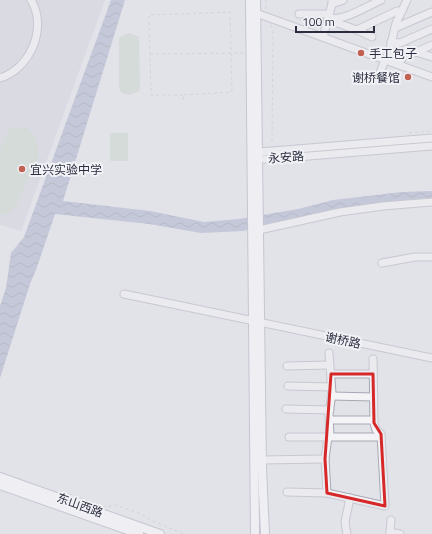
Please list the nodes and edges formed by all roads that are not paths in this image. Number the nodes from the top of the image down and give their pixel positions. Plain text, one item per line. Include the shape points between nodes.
1 (31, 0) edge
2 (250, 0) edge
3 (256, 0) edge
4 (343, 0) edge
5 (381, 0) edge
6 (407, 0) edge
7 (332, 2) edge
8 (402, 11) junction
9 (256, 12) junction
10 (432, 12) edge
11 (299, 14) dead end
12 (345, 16) junction
13 (330, 18) junction
14 (394, 28) junction
15 (354, 29) junction
16 (432, 29) edge
17 (323, 37) junction
18 (372, 37) dead end
19 (391, 42) junction
20 (432, 45) edge
21 (416, 52) junction
22 (432, 57) edge
23 (387, 58) junction
24 (379, 76) dead end
25 (432, 77) edge
26 (0, 78) edge
27 (432, 138) edge
28 (432, 146) edge
29 (256, 156) junction
30 (432, 202) edge
31 (256, 231) junction
32 (432, 257) edge
33 (382, 263) dead end
34 (124, 294) dead end
35 (257, 322) junction
36 (329, 353) dead end
37 (432, 358) edge
38 (373, 359) dead end
39 (329, 365) junction
40 (287, 366) dead end
41 (331, 374) junction
42 (373, 374) junction
43 (288, 386) dead end
44 (332, 387) junction
45 (331, 396) junction
46 (374, 397) junction
47 (286, 409) dead end
48 (330, 410) junction
49 (330, 420) junction
50 (374, 420) junction
51 (289, 437) dead end
52 (329, 437) junction
53 (381, 437) junction
54 (325, 459) junction
55 (262, 460) junction
56 (0, 477) edge
57 (0, 485) edge
58 (287, 492) dead end
59 (327, 493) junction
60 (350, 498) junction
61 (391, 520) dead end
62 (390, 533) edge
63 (139, 534) edge
64 (160, 534) edge
65 (255, 534) edge
66 (265, 534) edge
67 (347, 534) edge
68 (400, 534) edge

1 - 26 street via 38,29 29,54 21,65
2 - 29 main road
3 - 9 main road
4 - 7 street
5 - 12 street
6 - 8 street
7 - 13 street
8 - 14 street
8 - 15 street
9 - 17 street
9 - 29 main road
10 - 14 street
11 - 13 street
12 - 13 street
12 - 15 street
13 - 15 street
13 - 17 street
14 - 19 street
15 - 18 street
16 - 19 street via 400,43
17 - 23 street
19 - 23 street
20 - 21 street
21 - 22 street
21 - 23 street via 406,49 402,59
23 - 24 street
23 - 25 street
27 - 29 street, 永安路
28 - 29 street, 永安路
29 - 31 main road
30 - 31 street via 340,212
31 - 35 main road
32 - 33 street via 415,257
34 - 35 street, 谢桥路
35 - 37 street, 谢桥路
35 - 55 main road
35 - 65 main road
36 - 39 street
38 - 42 street
39 - 40 street
39 - 41 street
41 - 42 street
41 - 44 street
42 - 46 street
43 - 44 street
44 - 45 street
45 - 46 street
45 - 48 street
46 - 50 street
47 - 48 street
48 - 49 street
49 - 50 street
49 - 52 street
50 - 53 street
51 - 52 street
52 - 53 street
52 - 54 street
53 - 60 street via 385,506
54 - 55 street
54 - 59 street
55 - 66 main road
56 - 64 main road, 东山西路
57 - 63 main road, 东山西路
58 - 59 street
59 - 60 street
60 - 67 street via 345,522
61 - 62 street
62 - 68 street

